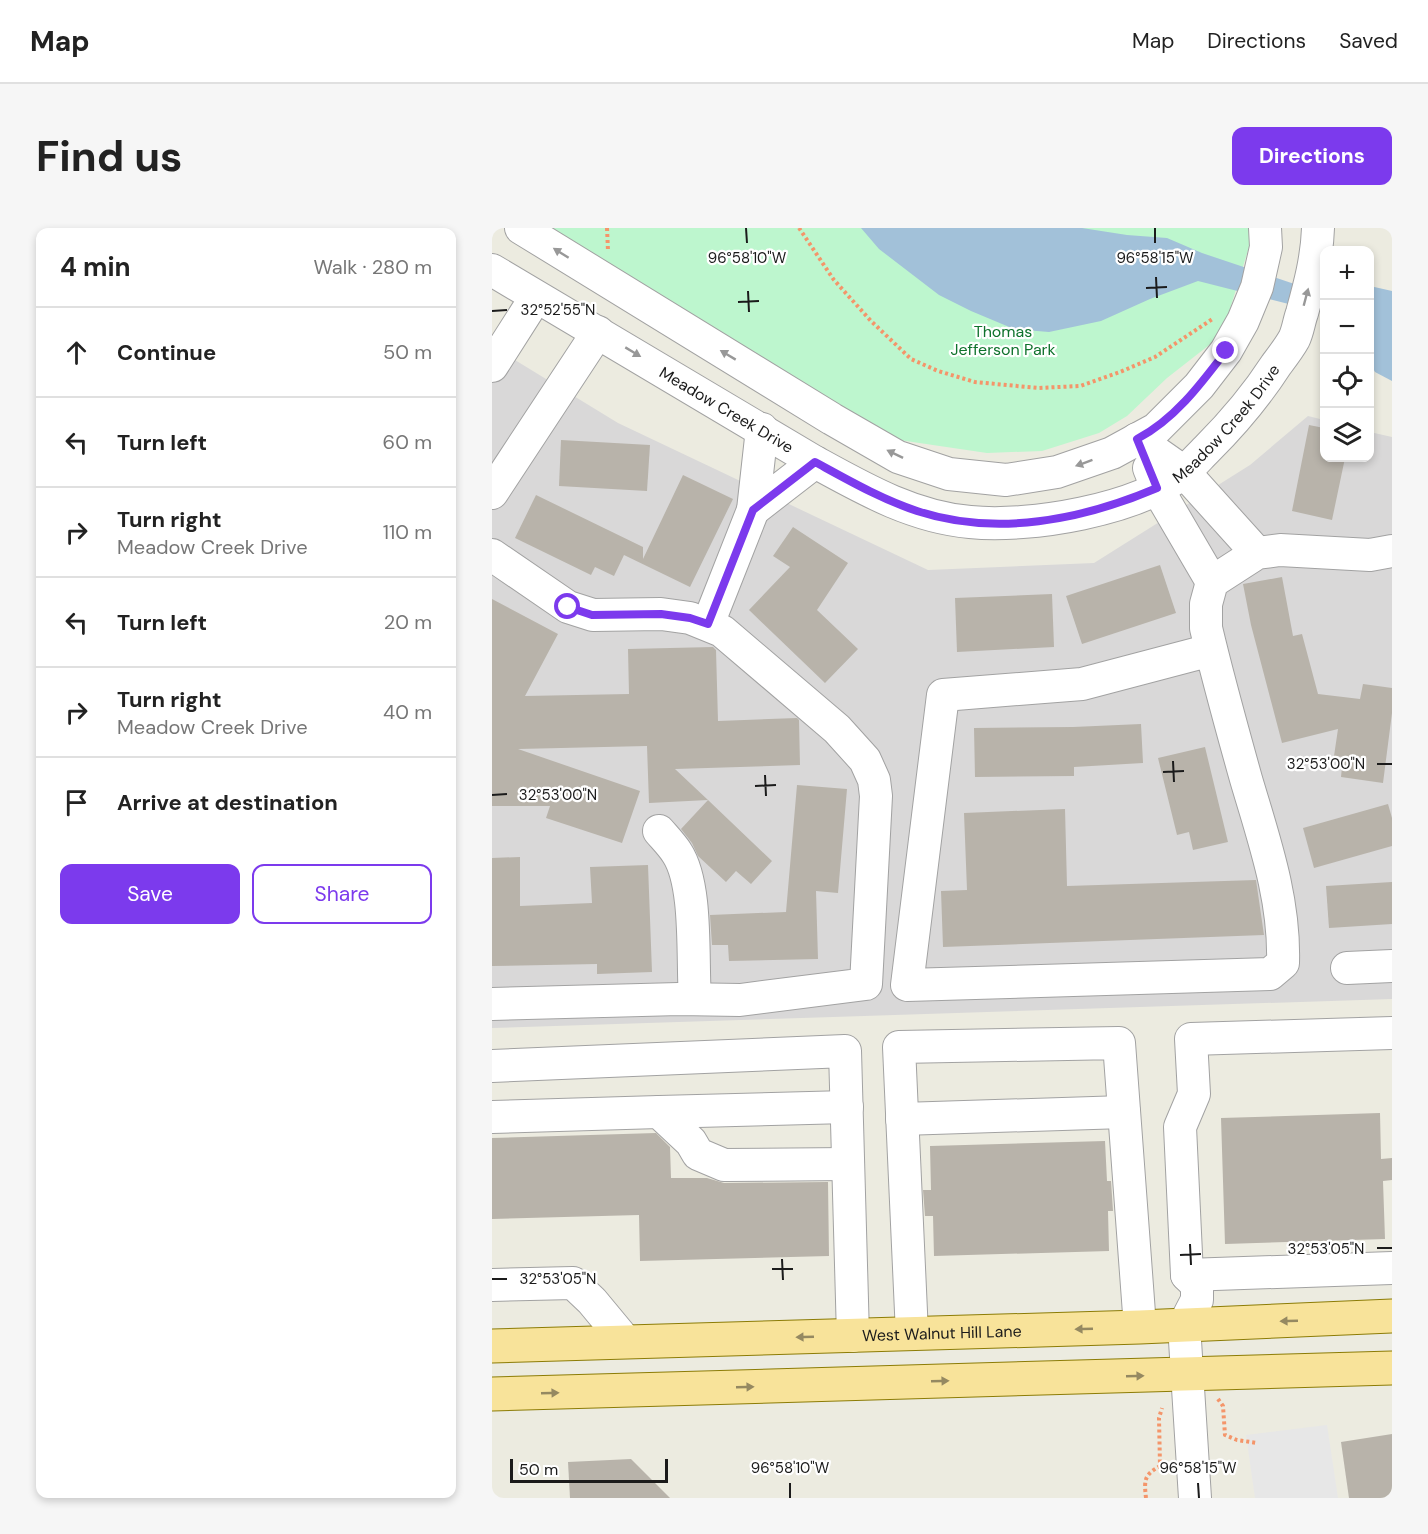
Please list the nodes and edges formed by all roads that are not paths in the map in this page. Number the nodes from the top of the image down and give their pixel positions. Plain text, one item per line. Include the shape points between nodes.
1 (521, 228) edge
2 (1266, 237) edge
3 (1317, 242) edge
4 (492, 270) edge
5 (536, 297) junction
6 (598, 332) junction
7 (492, 366) edge
8 (762, 429) junction
9 (1137, 439) junction
10 (815, 462) junction
11 (1184, 472) junction
12 (1157, 488) junction
13 (492, 493) edge
14 (753, 510) junction
15 (1392, 550) edge
16 (1257, 553) junction
17 (492, 555) edge
18 (1212, 582) junction
19 (708, 624) junction
20 (1211, 650) junction
21 (659, 831) dead end
22 (1392, 966) edge
23 (1347, 968) dead end
24 (695, 999) junction
25 (492, 1004) edge
26 (1392, 1033) edge
27 (492, 1066) edge
28 (847, 1107) junction
29 (659, 1112) junction
30 (1124, 1112) junction
31 (492, 1117) edge
32 (902, 1119) junction
33 (848, 1164) junction
34 (1392, 1268) edge
35 (1187, 1275) junction
36 (492, 1285) edge
37 (1392, 1316) edge
38 (1184, 1325) junction
39 (1140, 1327) junction
40 (912, 1334) junction
41 (853, 1336) junction
42 (627, 1342) junction
43 (492, 1346) edge
44 (1392, 1368) edge
45 (1187, 1374) junction
46 (492, 1394) edge
47 (1195, 1498) edge

9 -> 1 street via 1112,453 1056,472 1006,480 950,474 898,457
2 - 9 street via 1257,287 1230,318 1226,351 1199,386 1156,429
11 -> 3 street, Meadow Creek Drive via 1233,423 1294,338
4 - 5 street, Meadow Creek Drive
5 - 6 street, Meadow Creek Drive
5 - 7 street
6 -> 8 street, Meadow Creek Drive
6 - 13 street
8 - 10 street, Meadow Creek Drive
8 - 14 street
9 - 11 street
9 - 12 street
10 - 12 street, Meadow Creek Drive via 898,504 970,522 1062,518
10 - 14 street
11 - 12 street, Meadow Creek Drive
11 - 16 street
12 - 18 street
14 - 19 street
15 - 16 street via 1370,555 1280,550
16 - 18 street
17 - 19 street via 568,607 592,615 661,614
18 - 20 street via 1206,604
19 - 24 street via 722,631 837,729 865,760 876,796 866,984 740,1000
20 - 20 street via 1274,873 1284,940 1283,963 1270,974 907,985 943,695 1082,684
21 - 24 street via 677,853 685,871
22 - 23 street
24 - 25 street
26 - 35 street via 1191,1039 1194,1094 1180,1128
27 - 28 street via 845,1051
28 - 29 street
28 - 33 street
29 - 31 street
29 - 33 street via 691,1142 698,1154 724,1165
30 - 32 street
30 - 32 street via 1119,1043 899,1047
30 - 39 street
32 - 40 street
33 - 41 street
34 - 35 street
35 - 38 street via 1197,1285 1197,1300
36 - 42 street via 573,1282
37 -> 38 main road, West Walnut Hill Lane
38 - 39 main road, West Walnut Hill Lane
38 - 45 street
39 -> 40 main road, West Walnut Hill Lane
40 - 41 main road, West Walnut Hill Lane
41 -> 42 main road, West Walnut Hill Lane
42 - 43 main road, West Walnut Hill Lane
44 - 45 main road
46 -> 45 main road
45 - 47 street

